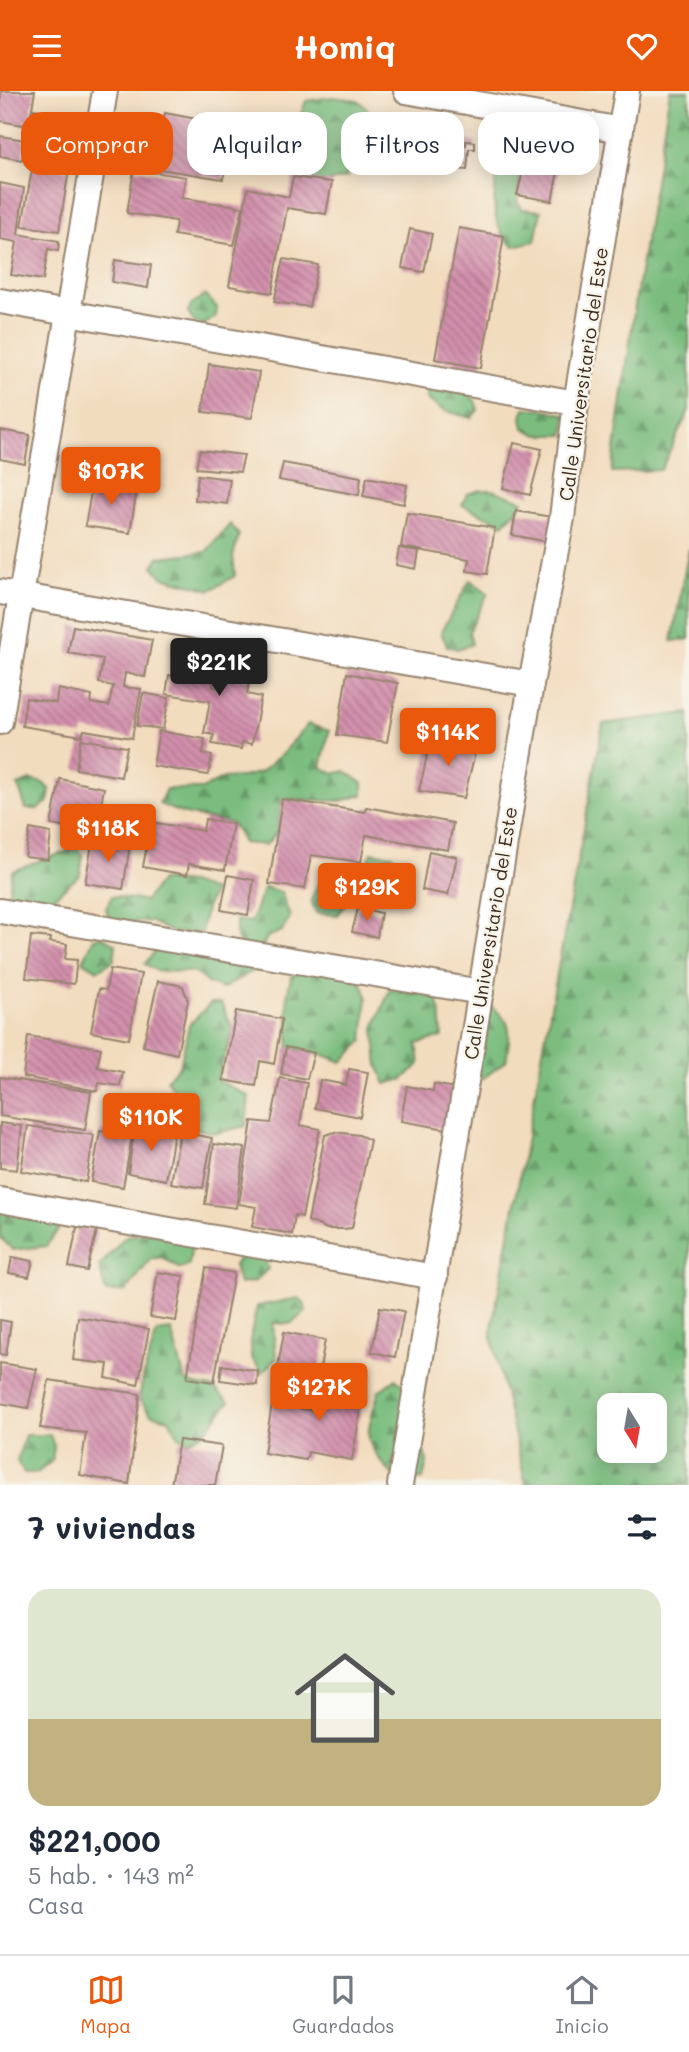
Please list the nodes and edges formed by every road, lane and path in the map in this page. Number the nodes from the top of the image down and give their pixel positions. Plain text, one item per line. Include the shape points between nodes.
1 (105, 91) edge
2 (406, 91) edge
3 (627, 91) edge
4 (621, 131) junction
5 (0, 300) edge
6 (68, 313) junction
7 (576, 403) junction
8 (10, 594) edge
9 (531, 684) junction
10 (0, 722) edge
11 (0, 911) edge
12 (481, 992) junction
13 (0, 1200) edge
14 (435, 1277) junction
15 (400, 1485) edge

1 - 6 street
2 - 4 street
3 - 4 street, Calle Universitario del Este
4 - 7 street, Calle Universitario del Este
5 - 6 street
6 - 7 street
6 - 8 street
7 - 9 street, Calle Universitario del Este via 562,518
8 - 9 street
8 - 10 street
9 - 12 street, Calle Universitario del Este
11 - 12 street
12 - 14 street, Calle Universitario del Este
13 - 14 street
14 - 15 street, Calle Universitario del Este

